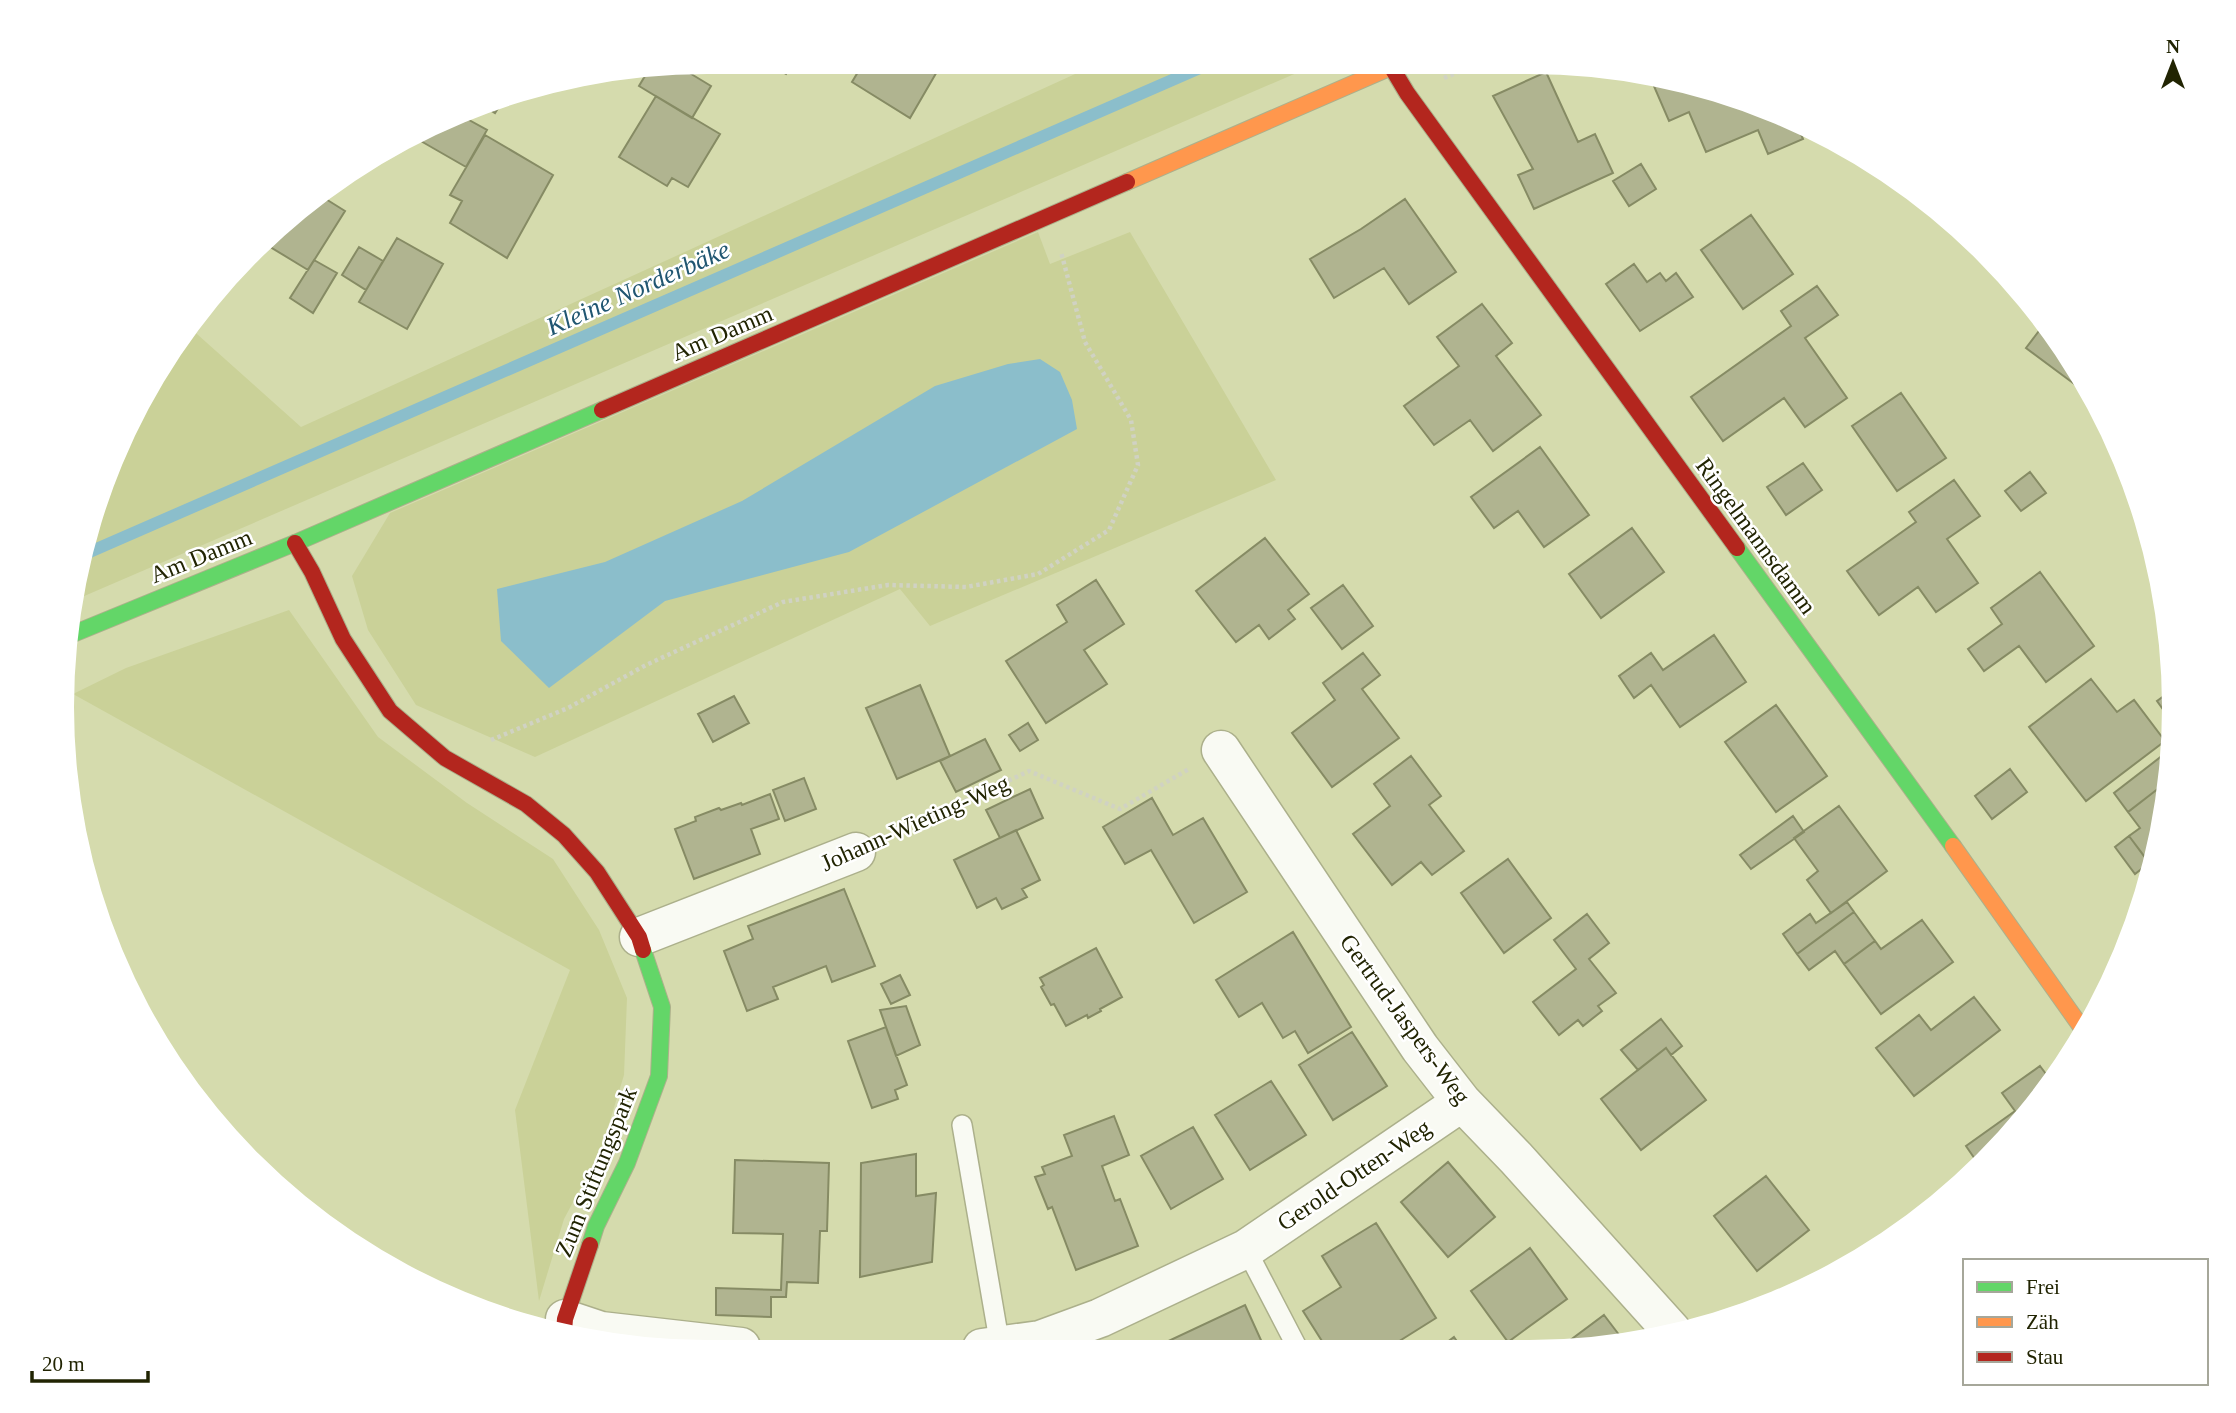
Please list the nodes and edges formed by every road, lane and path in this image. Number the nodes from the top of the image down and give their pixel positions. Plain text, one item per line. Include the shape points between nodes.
1 (1376, 74) edge
2 (1398, 74) edge
3 (1061, 252) dead end
4 (295, 543) junction
5 (78, 632) edge
6 (1221, 750) joint
7 (445, 758) junction
8 (856, 852) joint
9 (639, 937) junction
10 (2078, 1023) edge
11 (1462, 1102) junction
12 (962, 1125) dead end
13 (1246, 1249) junction
14 (566, 1323) edge
15 (1666, 1324) edge
16 (617, 1333) edge
17 (646, 1336) edge
18 (990, 1340) edge
19 (1050, 1340) edge
20 (1293, 1340) edge

1 - 4 street, Am Damm
2 - 10 street, Ringelmannsdamm via 1418,109
3 - 7 path via 1085,342 1131,420 1139,465 1109,530 1038,574 966,587 888,585 783,602 568,708
4 - 5 street, Am Damm
4 - 7 street, Zum Stiftungspark via 343,639 390,711
6 - 8 path, Johann-Wieting-Weg via 1120,809 1029,771
6 - 11 street, Gertrud-Jaspers-Weg via 1420,1048
7 - 9 street, Zum Stiftungspark via 526,804 564,835 597,872
8 - 9 street, Johann-Wieting-Weg
9 - 14 street, Zum Stiftungspark via 662,1007 659,1076 628,1163 596,1226
11 - 13 street, Gerold-Otten-Weg
11 - 15 street, Gertrud-Jaspers-Weg
12 - 18 lane, Gerold-Otten-Weg
13 - 19 street, Gerold-Otten-Weg
13 - 20 lane
16 - 17 street

